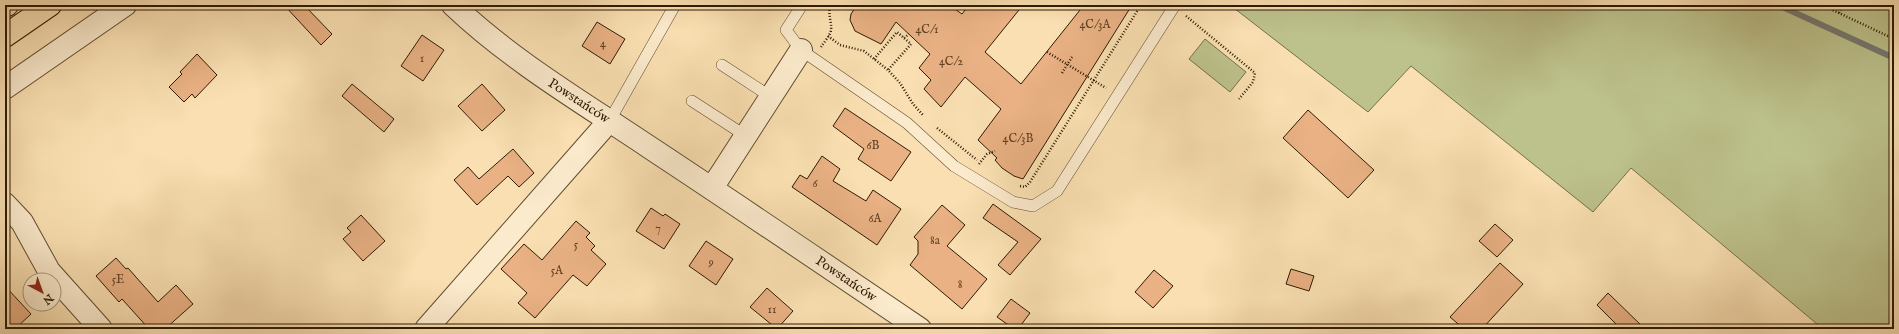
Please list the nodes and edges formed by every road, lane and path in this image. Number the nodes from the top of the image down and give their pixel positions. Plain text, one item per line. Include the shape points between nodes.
1 (50, 5) edge
2 (125, 5) edge
3 (453, 5) edge
4 (675, 5) edge
5 (802, 5) edge
6 (831, 5) edge
7 (1141, 5) edge
8 (1822, 5) edge
9 (1842, 5) edge
10 (1175, 6) edge
11 (1839, 13) junction
12 (909, 34) dead end
13 (5, 36) edge
14 (828, 36) junction
15 (904, 38) junction
16 (1894, 39) edge
17 (1047, 52) dead end
18 (807, 54) junction
19 (1072, 57) dead end
20 (874, 60) junction
21 (722, 65) dead end
22 (1067, 65) junction
23 (888, 70) junction
24 (1062, 73) dead end
25 (1093, 80) junction
26 (5, 88) edge
27 (1118, 96) junction
28 (771, 97) junction
29 (1239, 99) dead end
30 (692, 100) dead end
31 (924, 115) dead end
32 (610, 120) junction
33 (935, 126) dead end
34 (746, 136) junction
35 (995, 151) dead end
36 (980, 163) junction
37 (985, 167) dead end
38 (970, 176) junction
39 (1017, 186) dead end
40 (712, 188) junction
41 (5, 204) edge
42 (101, 329) edge
43 (426, 329) edge
44 (920, 329) edge

1 - 13 highway
2 - 26 street
3 - 32 street, Powstańców via 492,40 542,77
4 - 32 lane
5 - 18 lane via 786,30
6 - 14 path via 828,14 831,21
7 - 25 path
8 - 11 path
9 - 11 path
10 - 27 lane
10 - 29 path via 1255,72 1253,82
11 - 16 path
12 - 15 path
14 - 18 path
14 - 20 path via 840,45 864,52
15 - 20 path via 897,32
15 - 23 path via 911,44
17 - 22 path
18 - 28 street
18 - 38 lane via 907,123 954,166
19 - 22 path
20 - 23 path
21 - 28 lane
22 - 24 path
22 - 25 path
23 - 31 path
25 - 27 path
25 - 39 path via 1030,182 1025,187
27 - 38 lane via 1057,191 1046,199 1033,206 1013,202
28 - 34 street
30 - 34 lane
32 - 40 street, Powstańców
32 - 43 street
33 - 36 path
34 - 40 street
35 - 36 path via 987,154
36 - 37 path
36 - 38 path
40 - 44 street, Powstańców
41 - 42 street via 22,222 49,271

